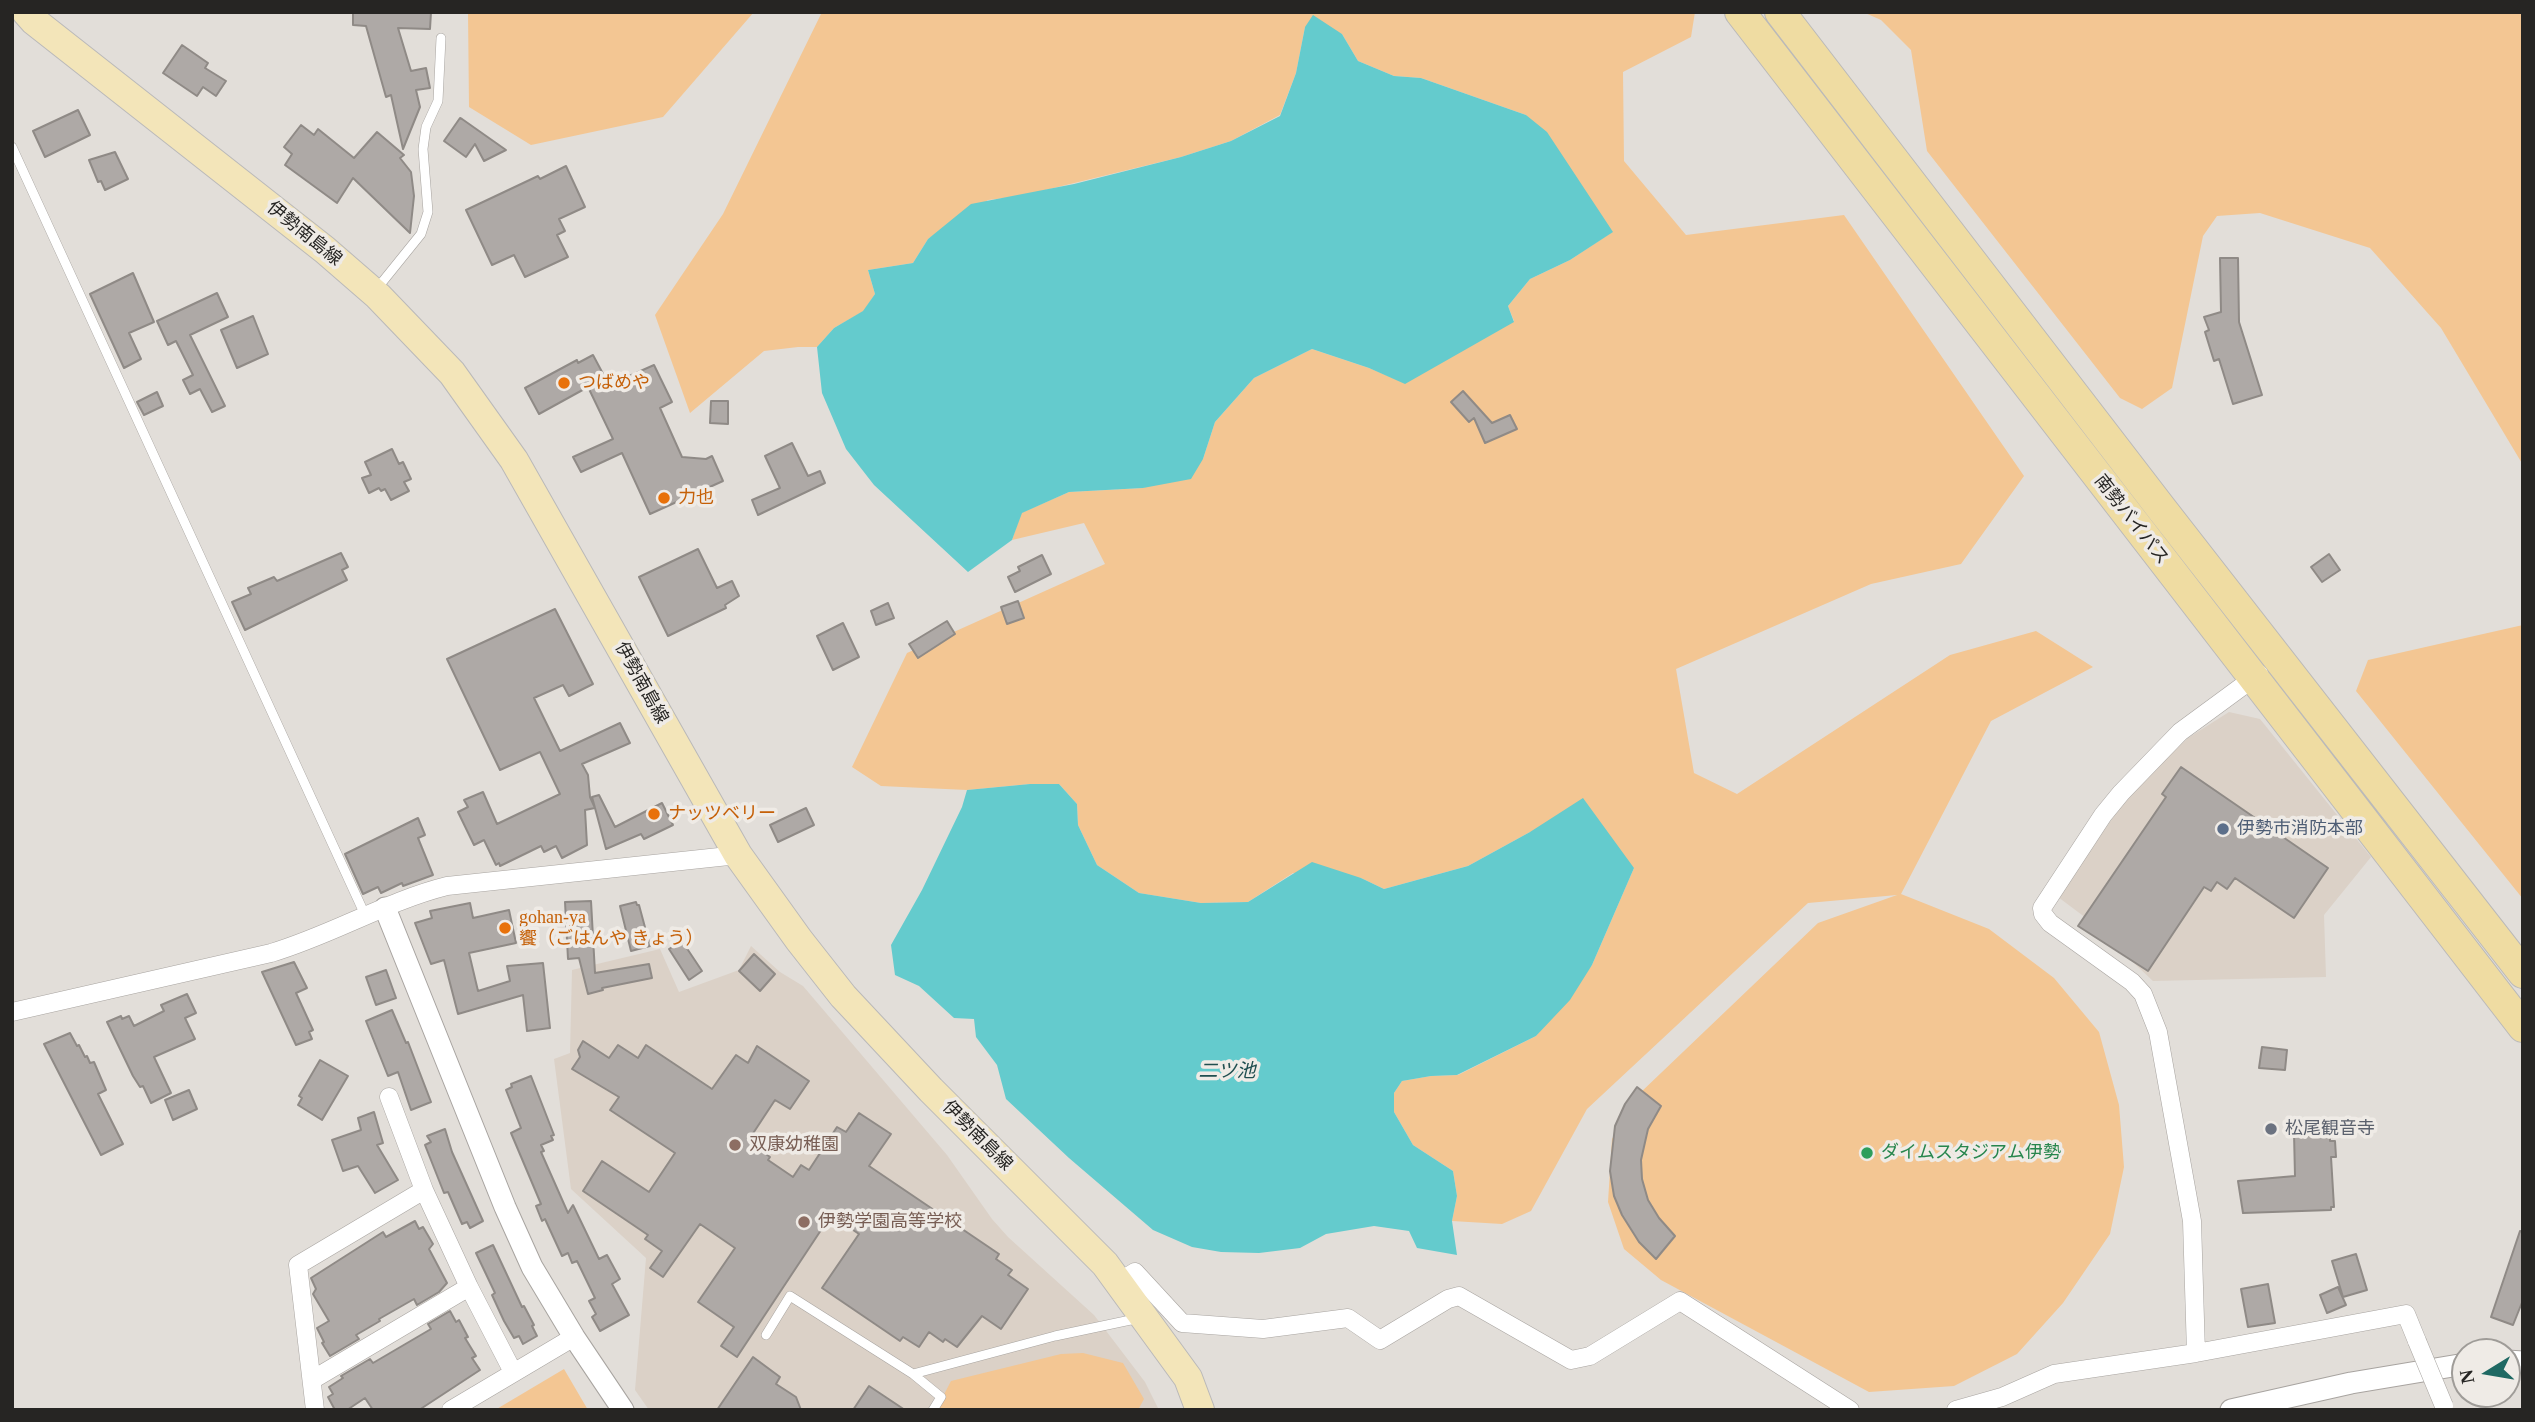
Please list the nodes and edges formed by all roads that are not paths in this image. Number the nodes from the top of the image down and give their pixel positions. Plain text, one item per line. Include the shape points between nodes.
1 (26, 12) edge
2 (1740, 12) edge
3 (1780, 12) edge
4 (442, 38) dead end
5 (12, 147) edge
6 (374, 292) junction
7 (2279, 660) junction
8 (2253, 677) junction
9 (738, 855) junction
10 (375, 913) junction
11 (2523, 973) edge
12 (12, 1012) edge
13 (2523, 1027) edge
14 (389, 1097) dead end
15 (424, 1190) junction
16 (1119, 1282) junction
17 (469, 1287) junction
18 (1145, 1317) junction
19 (766, 1335) dead end
20 (574, 1337) junction
21 (2196, 1353) junction
22 (2451, 1366) edge
23 (513, 1373) junction
24 (913, 1374) junction
25 (312, 1380) junction
26 (2445, 1408) edge
27 (315, 1410) edge
28 (451, 1410) edge
29 (624, 1410) edge
30 (933, 1410) edge
31 (1200, 1410) edge
32 (1850, 1410) edge
33 (1956, 1410) edge
34 (2231, 1410) edge

1 - 6 main road, 伊勢南島線
2 - 8 highway, 南勢バイパス
3 - 7 highway, 南勢バイパス
4 - 6 lane via 438,101 426,127 423,149 428,212 421,234
5 - 10 lane
6 - 9 main road, 伊勢南島線 via 452,373 514,460
7 - 8 street
7 - 11 highway, 南勢バイパス
8 - 13 highway, 南勢バイパス
8 - 21 street via 2180,732 2121,793 2042,908 2050,923 2132,982 2143,994 2154,1021 2192,1221
9 - 10 street via 447,886
9 - 16 main road, 伊勢南島線 via 843,996
10 - 12 street via 271,953
10 - 20 street via 532,1267
14 - 15 street
15 - 17 street
15 - 25 street via 298,1265
16 - 18 main road, 伊勢南島線
16 - 32 street via 1135,1272 1182,1323 1263,1329 1348,1318 1380,1340 1459,1296 1572,1360 1590,1356 1680,1301
17 - 23 street
17 - 25 street
18 - 24 lane
18 - 31 main road, 伊勢南島線 via 1188,1378
19 - 24 lane via 790,1296
20 - 23 street
20 - 29 street
21 - 26 street, bridge via 2406,1314
21 - 33 street via 2054,1374 2002,1397
22 - 34 street
23 - 28 street
24 - 30 lane via 941,1397
25 - 27 street

